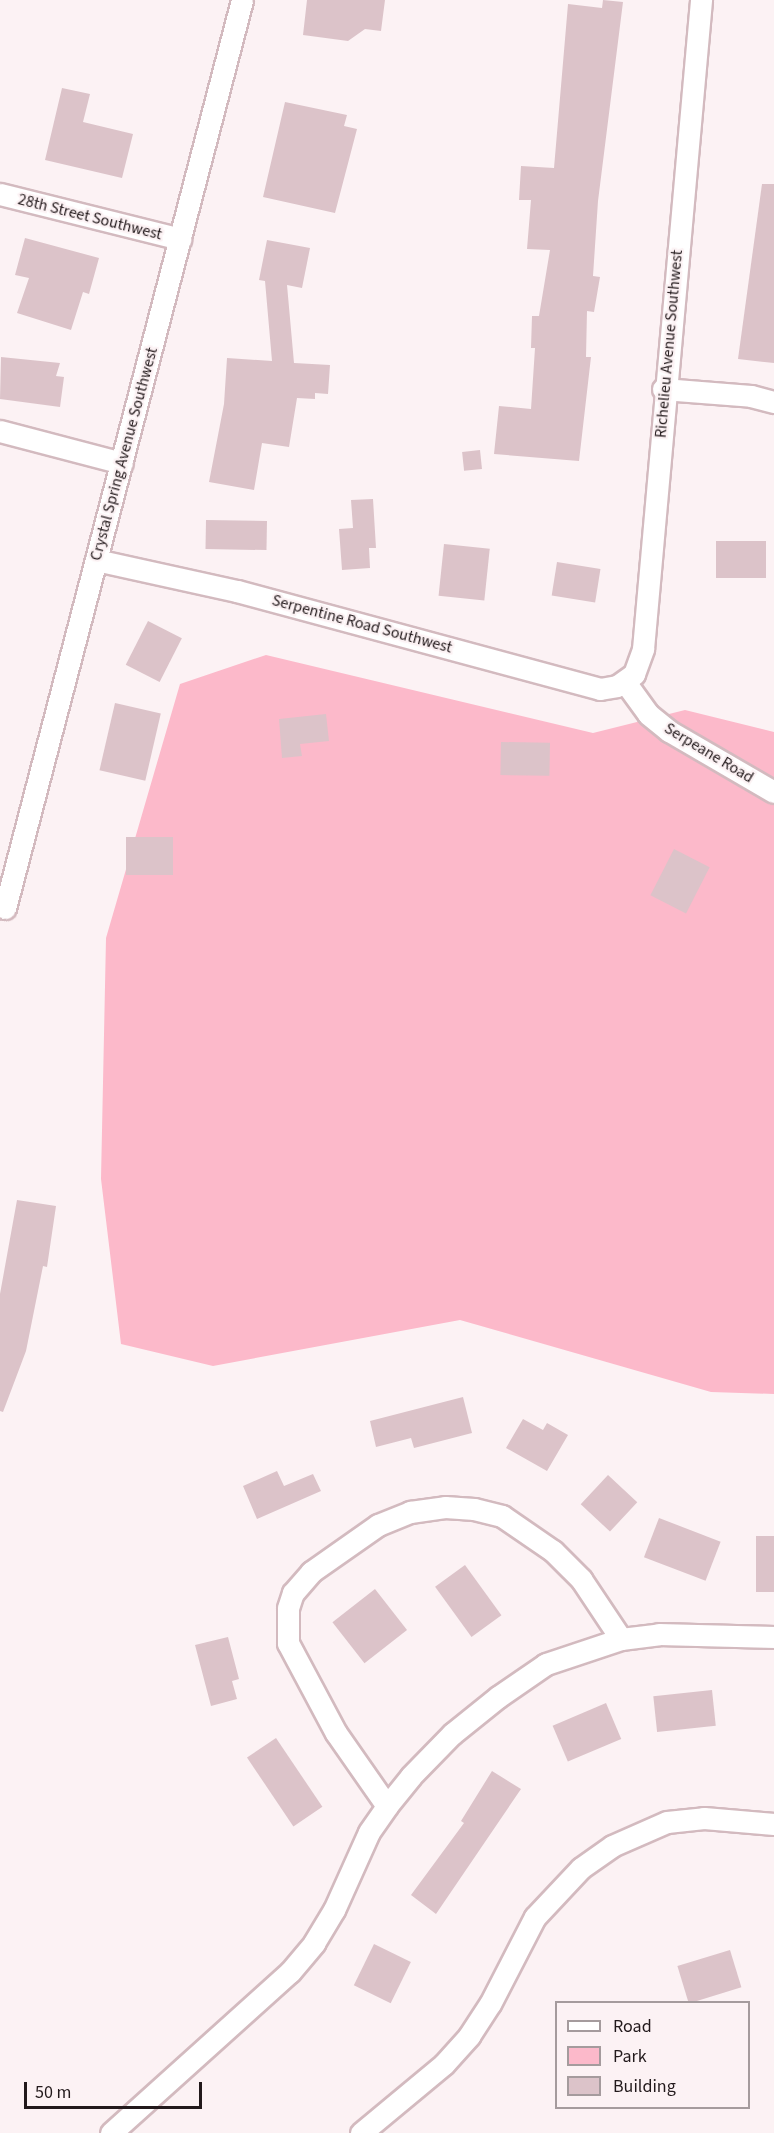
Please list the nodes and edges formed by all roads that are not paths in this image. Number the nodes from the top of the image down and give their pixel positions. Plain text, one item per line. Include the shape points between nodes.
1 (242, 0) edge
2 (700, 0) edge
3 (0, 194) edge
4 (180, 239) junction
5 (663, 389) junction
6 (774, 402) edge
7 (0, 430) edge
8 (122, 462) junction
9 (96, 560) junction
10 (625, 682) junction
11 (774, 792) edge
12 (5, 908) dead end
13 (774, 1637) edge
14 (621, 1639) junction
15 (387, 1806) junction
16 (774, 1824) edge
17 (111, 2133) edge
18 (361, 2133) edge

1 - 4 street, Crystal Spring Avenue Southwest
2 - 5 street, Richelieu Avenue Southwest
3 - 4 street, 28th Street Southwest
4 - 8 street, Crystal Spring Avenue Southwest
5 - 6 street via 751,396
5 - 10 street, Richelieu Avenue Southwest via 643,649 640,663
7 - 8 street
8 - 9 street, Crystal Spring Avenue Southwest
9 - 10 street, Serpentine Road Southwest via 237,591 600,689
9 - 12 street, Crystal Spring Avenue Southwest
10 - 11 street, Serpeane Road via 648,714 669,731
13 - 14 street via 659,1634
14 - 15 street via 546,1664 498,1697 452,1734
14 - 15 street via 581,1579 553,1551 502,1516 474,1509 445,1507 410,1512 378,1525 311,1572 293,1593 288,1608 288,1643 336,1733
15 - 17 street via 369,1832 334,1910 290,1972
16 - 18 street via 704,1818 667,1822 612,1846 581,1868 535,1917 469,2036 444,2064

